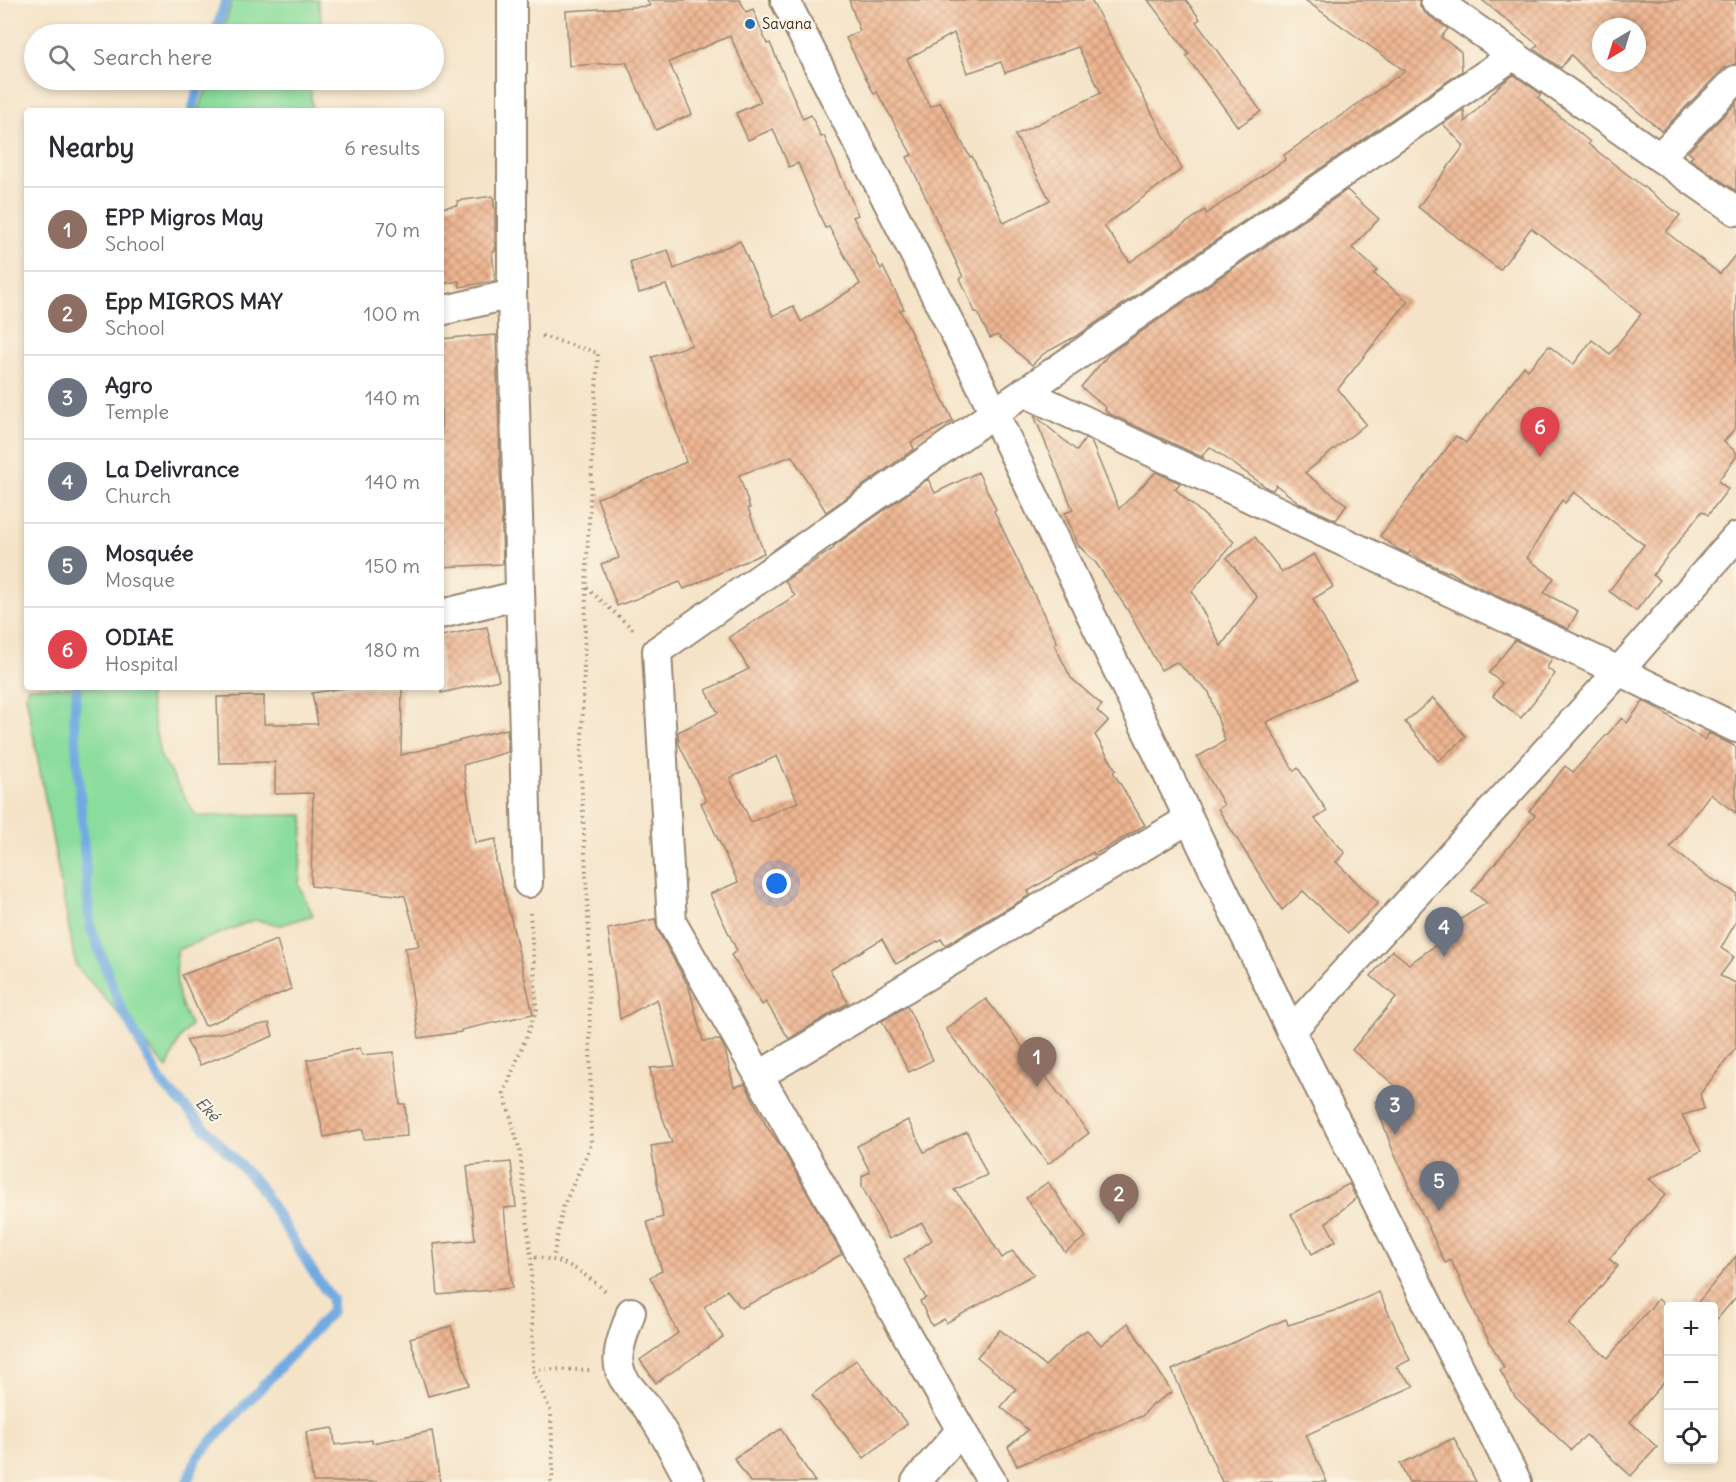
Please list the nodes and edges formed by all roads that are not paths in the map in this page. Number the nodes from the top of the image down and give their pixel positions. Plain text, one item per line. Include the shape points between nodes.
1 (512, 0) edge
2 (785, 0) edge
3 (1435, 0) edge
4 (1514, 56) junction
5 (1736, 80) edge
6 (1659, 157) junction
7 (1736, 212) edge
8 (512, 294) junction
9 (444, 310) edge
10 (1024, 392) junction
11 (994, 413) junction
12 (1736, 537) edge
13 (520, 595) junction
14 (444, 613) edge
15 (1618, 671) junction
16 (1736, 728) edge
17 (1189, 819) junction
18 (528, 883) road end
19 (1291, 1031) junction
20 (760, 1075) junction
21 (631, 1312) road end
22 (961, 1430) junction
23 (690, 1482) edge
24 (916, 1482) edge
25 (992, 1482) edge
26 (1517, 1482) edge

1 - 8 street
2 - 11 street
3 - 4 street
4 - 6 street
4 - 10 street
5 - 6 street
6 - 7 street
8 - 9 street
8 - 13 street
10 - 11 street
10 - 15 street
11 - 17 street
11 - 20 street via 657,651 672,923
12 - 15 street
13 - 14 street
13 - 18 street
15 - 16 street
15 - 19 street
17 - 19 street
17 - 20 street
19 - 26 street
20 - 22 street
21 - 23 street via 619,1356 620,1371 666,1437
22 - 24 street
22 - 25 street

